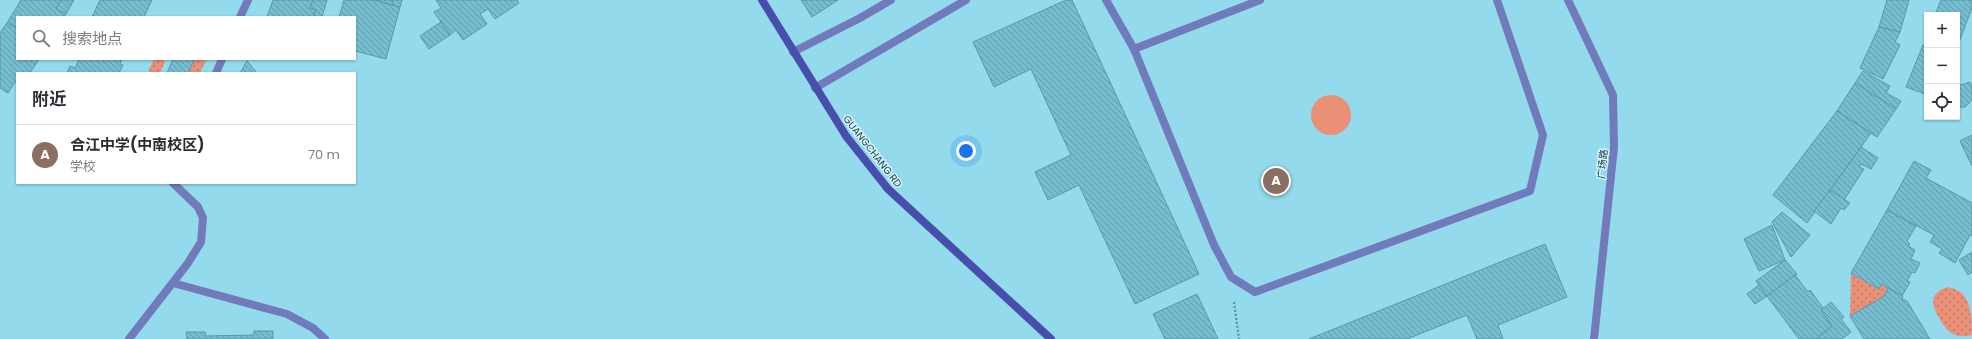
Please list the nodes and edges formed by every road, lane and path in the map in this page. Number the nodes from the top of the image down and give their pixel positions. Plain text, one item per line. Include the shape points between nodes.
1 (248, 0) edge
2 (762, 0) edge
3 (891, 0) edge
4 (966, 0) edge
5 (1106, 0) edge
6 (1260, 0) edge
7 (1497, 0) edge
8 (1568, 0) edge
9 (240, 16) edge
10 (1134, 49) junction
11 (793, 52) junction
12 (222, 60) edge
13 (216, 72) edge
14 (815, 88) junction
15 (174, 184) edge
16 (1231, 277) junction
17 (173, 282) junction
18 (129, 339) edge
19 (325, 339) edge
20 (1051, 339) edge
21 (1239, 339) edge
22 (1594, 339) edge

1 - 9 street
2 - 11 main road, GUANGCHANG RD
3 - 11 street
4 - 14 street
5 - 10 street
6 - 10 street
7 - 16 street via 1543,135 1530,191 1255,292
8 - 22 street, 广场路 via 1613,95 1614,148
10 - 16 street via 1214,245
11 - 14 main road, GUANGCHANG RD
12 - 13 street
14 - 20 main road, GUANGCHANG RD via 846,136 888,189
15 - 17 street via 198,207 203,218 200,242
16 - 21 path
17 - 18 street
17 - 19 street via 287,314 314,328

